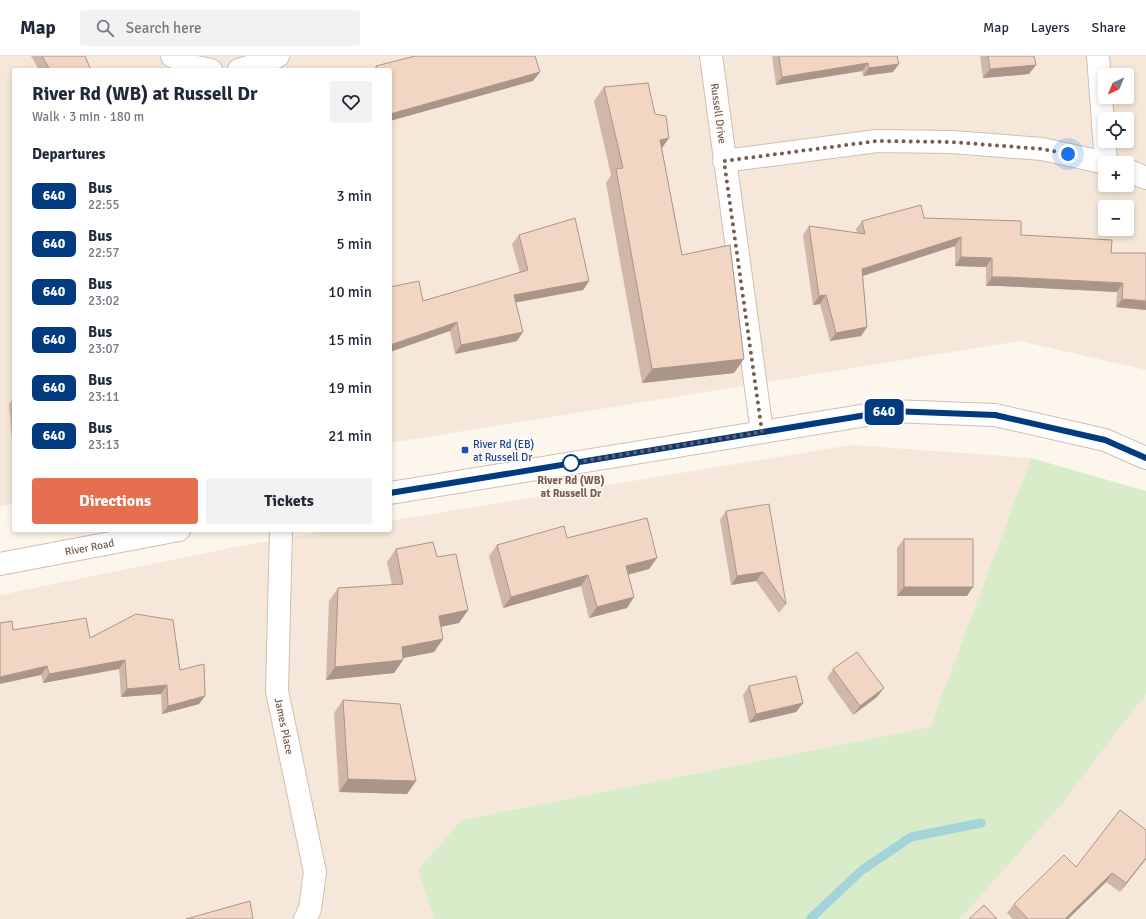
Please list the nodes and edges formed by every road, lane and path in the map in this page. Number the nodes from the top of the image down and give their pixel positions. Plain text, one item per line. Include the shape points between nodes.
1 (172, 56) edge
2 (278, 56) edge
3 (711, 56) edge
4 (1098, 56) edge
5 (201, 68) edge
6 (245, 68) edge
7 (1105, 156) edge
8 (724, 161) junction
9 (1098, 161) edge
10 (1134, 173) edge
11 (1146, 178) edge
12 (762, 432) junction
13 (1146, 458) edge
14 (392, 493) edge
15 (168, 532) edge
16 (280, 532) edge
17 (0, 564) edge
18 (305, 919) edge

1 - 5 street
2 - 6 street
3 - 8 street, Russell Drive
4 - 7 street
8 - 9 street via 877,141 952,142 1042,149
8 - 12 street, Russell Drive
10 - 11 street
12 - 13 street via 891,411 995,415 1105,440
12 - 14 street
15 - 17 street, River Road
16 - 18 street, James Place via 277,691 315,872 310,909

